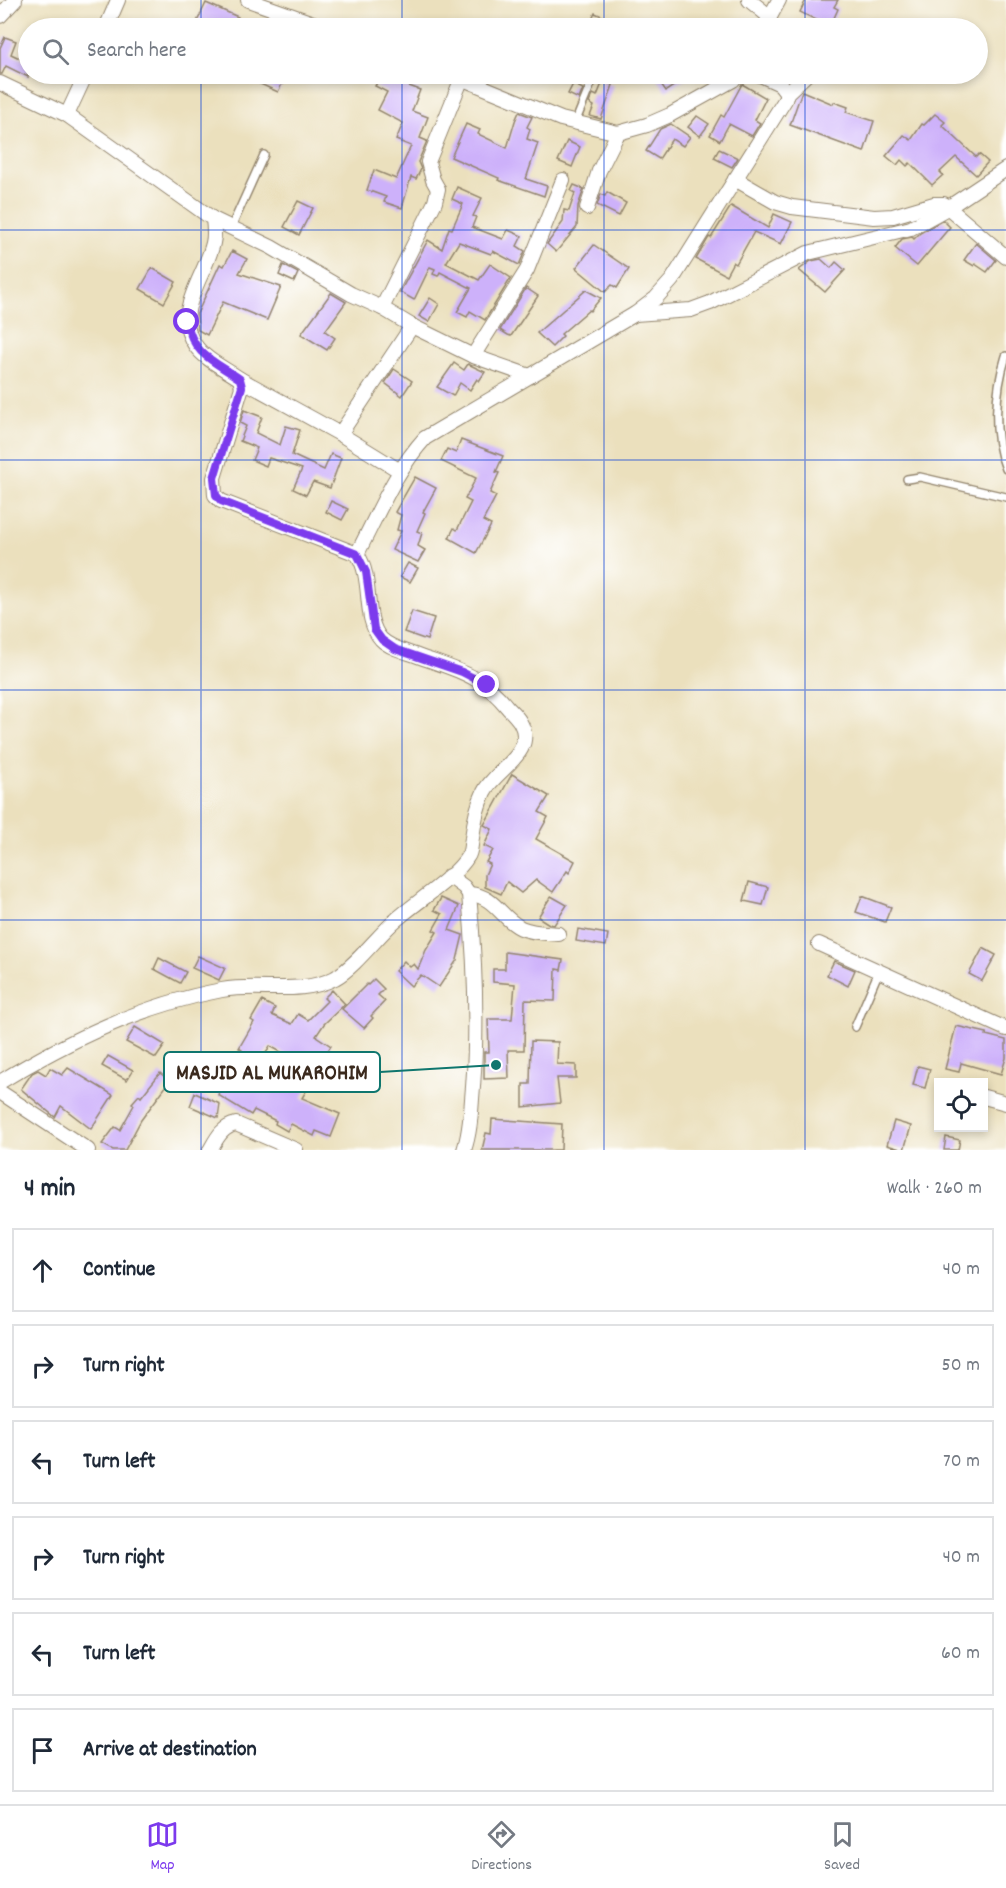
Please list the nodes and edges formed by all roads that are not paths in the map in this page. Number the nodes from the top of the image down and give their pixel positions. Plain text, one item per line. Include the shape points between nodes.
1 (15, 0) edge
2 (118, 0) edge
3 (749, 0) edge
4 (779, 0) edge
5 (256, 1) edge
6 (0, 16) edge
7 (110, 18) edge
8 (301, 18) edge
9 (763, 18) edge
10 (770, 18) edge
11 (0, 83) edge
12 (81, 84) edge
13 (453, 84) edge
14 (476, 84) edge
15 (591, 84) edge
16 (727, 84) edge
17 (780, 84) edge
18 (796, 84) edge
19 (787, 93) junction
20 (67, 115) junction
21 (575, 123) junction
22 (618, 133) junction
23 (264, 155) dead end
24 (1006, 169) edge
25 (735, 179) junction
26 (563, 180) dead end
27 (949, 207) junction
28 (587, 208) dead end
29 (213, 219) junction
30 (231, 228) junction
31 (1006, 257) edge
32 (382, 308) junction
33 (635, 314) junction
34 (412, 326) junction
35 (473, 356) junction
36 (1006, 356) edge
37 (530, 376) junction
38 (240, 379) junction
39 (340, 434) junction
40 (1006, 469) edge
41 (400, 471) junction
42 (907, 478) dead end
43 (1006, 496) edge
44 (357, 554) junction
45 (449, 876) junction
46 (469, 894) junction
47 (559, 934) dead end
48 (819, 944) dead end
49 (879, 972) junction
50 (855, 1027) dead end
51 (1006, 1029) edge
52 (0, 1082) edge
53 (0, 1092) edge
54 (988, 1098) edge
55 (1006, 1102) edge
56 (88, 1150) edge
57 (210, 1150) edge
58 (296, 1150) edge
59 (465, 1150) edge

1 - 6 street
2 - 7 street
3 - 9 street
4 - 10 street
5 - 8 street
11 - 20 street
12 - 20 street
13 - 32 street via 428,162 438,189 435,202
14 - 21 street
15 - 21 lane
16 - 22 street via 670,115
17 - 19 street
18 - 19 street
19 - 25 street
20 - 29 street
21 - 22 street
22 - 28 street via 598,171
23 - 30 lane
24 - 27 street
25 - 27 street via 775,202 792,207 874,217 893,216 940,202
25 - 33 street via 672,280
26 - 35 street via 527,270
27 - 31 street
27 - 33 street via 911,228 808,253 691,310
29 - 30 street
29 - 38 street via 213,245 188,308 187,322 195,346
30 - 32 street
32 - 34 street
33 - 37 street
34 - 35 street
34 - 39 street
35 - 37 street
36 - 40 lane via 997,425
37 - 41 street via 425,438
38 - 39 street
38 - 44 street via 241,394 214,478 216,495 221,501
39 - 41 street
41 - 44 street
42 - 43 lane via 920,477
44 - 45 street via 366,572 374,629 382,640 395,649 487,685 524,731 524,744 518,756 484,792 468,856
45 - 46 street
45 - 52 street via 396,919 336,977 294,988 226,989 128,1016 47,1053
46 - 47 street via 480,895 521,928
46 - 59 street via 477,1037
48 - 49 street
49 - 50 lane
49 - 51 street
53 - 56 street
54 - 55 street
57 - 58 street via 219,1134 236,1124

